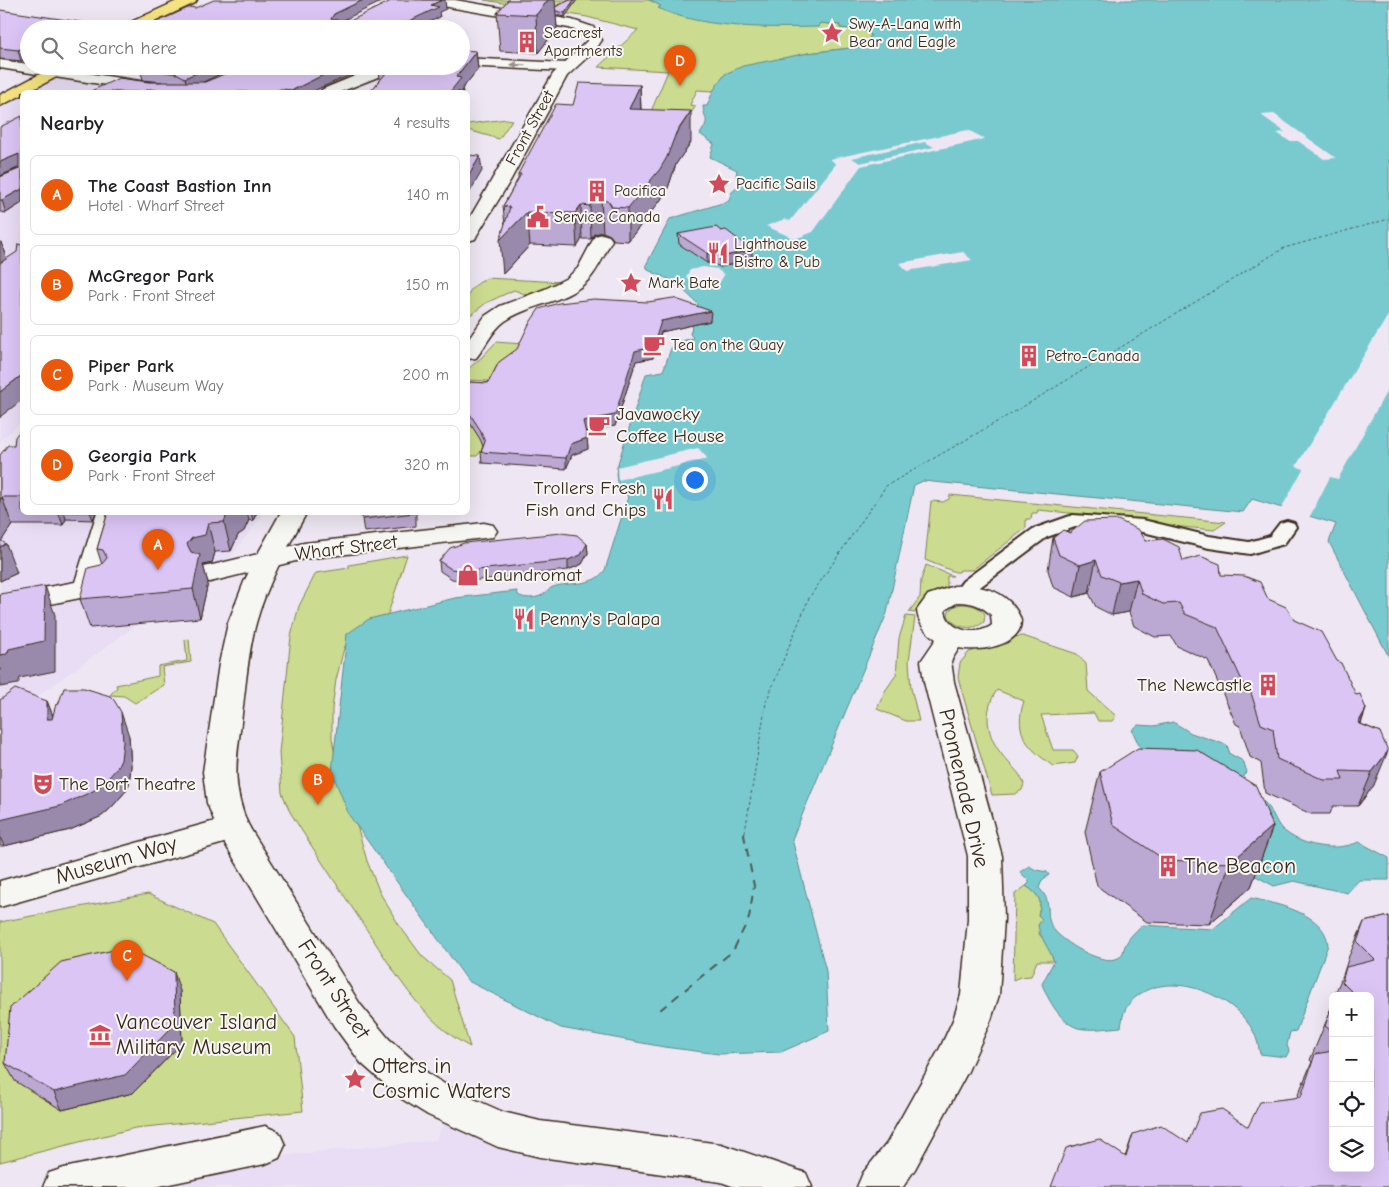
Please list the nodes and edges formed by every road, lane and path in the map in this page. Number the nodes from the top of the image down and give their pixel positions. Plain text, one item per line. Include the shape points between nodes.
1 (432, 0) edge
2 (195, 3) edge
3 (151, 20) edge
4 (166, 20) edge
5 (470, 62) edge
6 (0, 64) edge
7 (20, 66) edge
8 (567, 67) junction
9 (36, 75) edge
10 (41, 75) edge
11 (84, 75) edge
12 (371, 75) edge
13 (383, 75) edge
14 (0, 90) edge
15 (169, 90) edge
16 (334, 90) edge
17 (367, 90) edge
18 (0, 101) edge
19 (470, 231) edge
20 (602, 240) edge
21 (470, 350) edge
22 (109, 515) edge
23 (292, 515) edge
24 (1287, 526) dead end
25 (484, 531) dead end
26 (268, 559) junction
27 (210, 574) dead end
28 (969, 594) junction
29 (0, 606) edge
30 (952, 637) junction
31 (233, 828) junction
32 (0, 894) edge
33 (265, 1145) dead end
34 (64, 1187) edge
35 (791, 1187) edge
36 (878, 1187) edge

1 - 8 street, Front Street via 562,22 588,30 595,40
2 - 3 highway
2 - 4 highway
8 -> 5 street
6 - 7 street
8 - 19 street, Front Street
9 - 14 highway
10 - 18 highway
11 - 15 street
12 - 16 street
13 - 17 street
20 - 21 street via 586,269 575,281 496,318
22 - 29 street via 94,587
23 - 26 street, Front Street
24 - 28 street via 1278,540 1250,548 1143,526 1073,521 1040,533 970,585
25 - 26 street, Wharf Street via 320,549
26 - 27 street, Wharf Street
26 - 31 street, Front Street via 242,623 221,753 222,795
28 - 30 street via 944,597 931,609 934,624
28 - 30 street via 999,606 1005,613 1005,628 989,639
30 - 36 street, Promenade Drive via 936,661 985,856 986,919 980,995 954,1060 901,1156
31 - 32 street, Museum Way
31 - 35 street, Front Street via 347,1015 375,1052 416,1087 442,1104 498,1129 540,1139 721,1163
33 - 34 street

